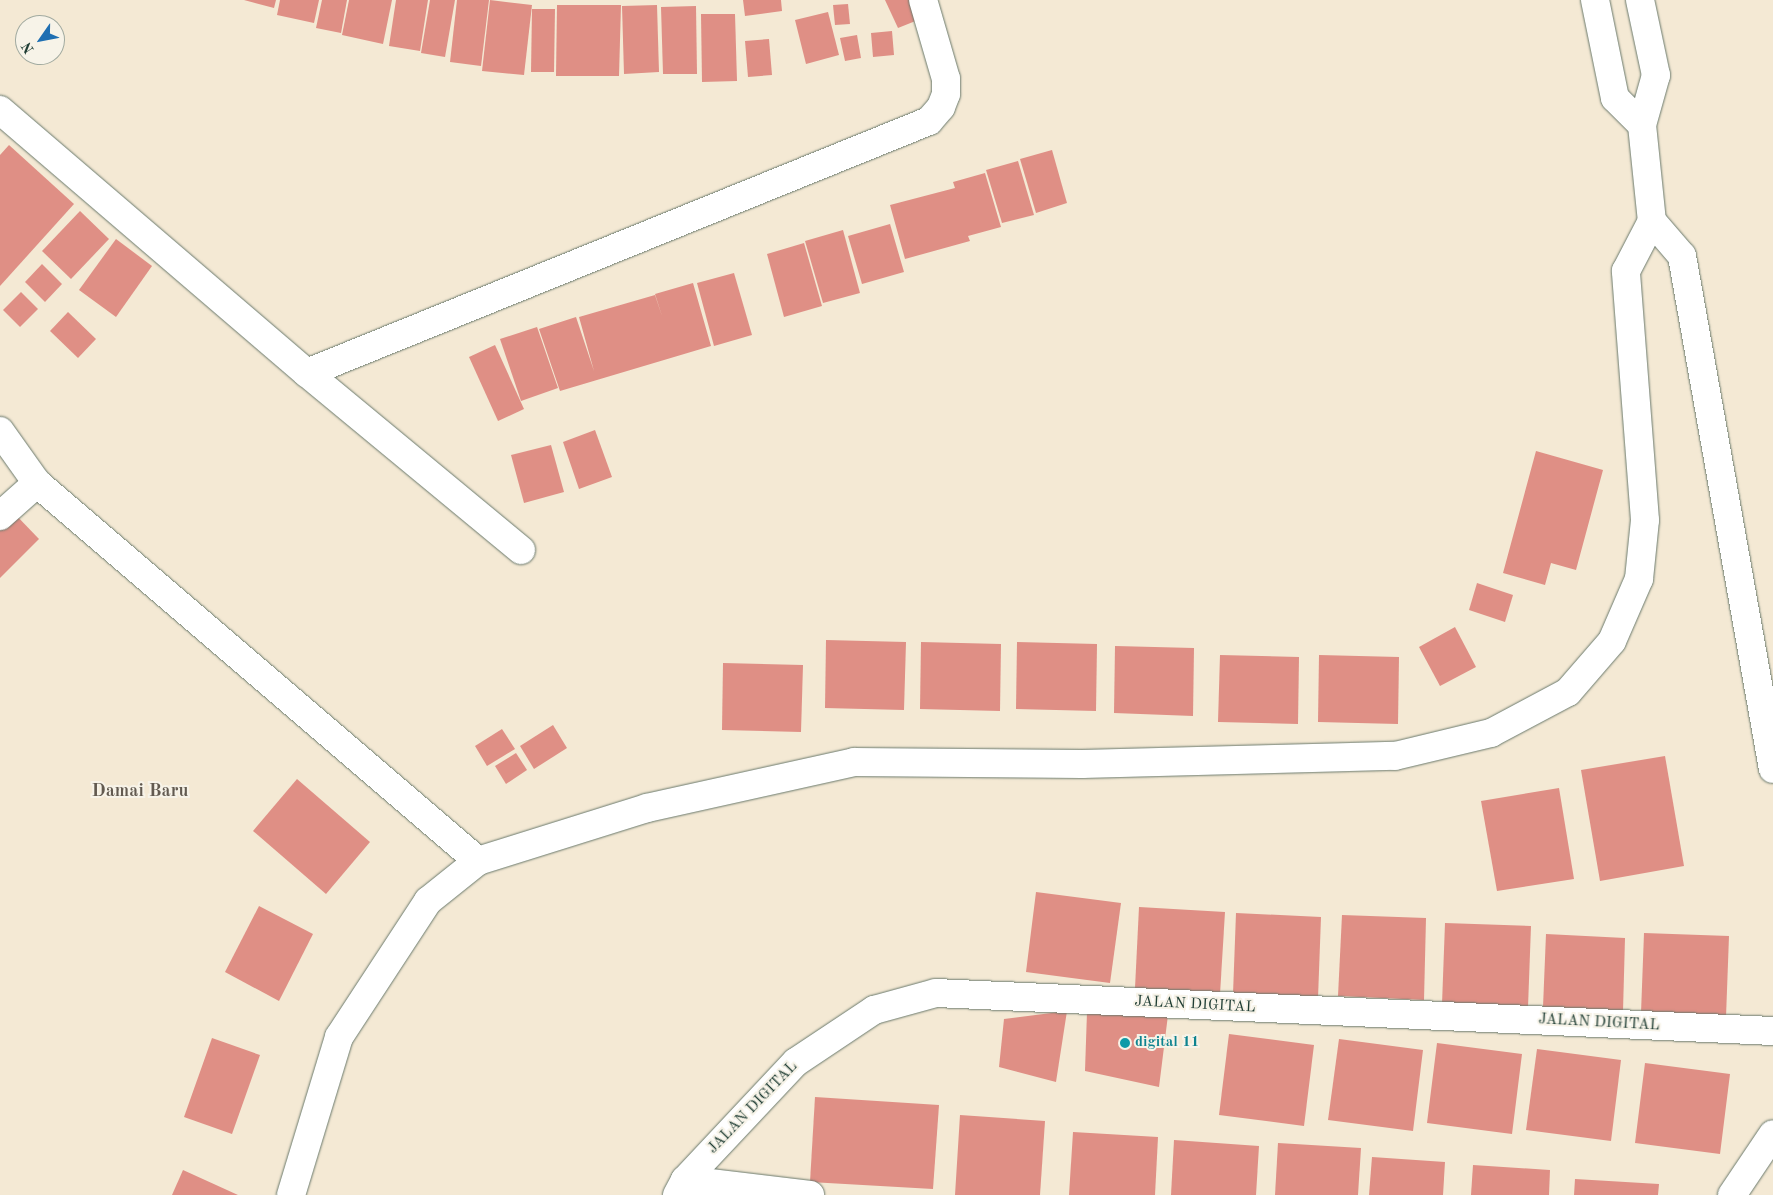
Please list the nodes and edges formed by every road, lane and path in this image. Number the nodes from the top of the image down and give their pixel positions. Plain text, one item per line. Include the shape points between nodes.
1 (923, 0) edge
2 (1595, 0) edge
3 (1640, 0) edge
4 (0, 110) edge
5 (1642, 125) junction
6 (1652, 221) junction
7 (307, 373) junction
8 (0, 431) edge
9 (37, 483) junction
10 (0, 516) edge
11 (521, 550) dead end
12 (1773, 769) edge
13 (478, 861) junction
14 (1773, 1031) edge
15 (1773, 1134) edge
16 (681, 1187) edge
17 (290, 1195) edge
18 (810, 1195) edge
19 (1732, 1195) edge

1 - 7 street via 946,79 946,94 941,108 929,121
2 - 5 street via 1615,98
3 - 5 street via 1656,75
4 - 7 street
5 - 6 street
6 - 12 street via 1682,256
6 - 13 street via 1626,271 1645,520 1639,579 1612,641 1568,692 1491,732 1395,756 1082,764 854,762 647,808
7 - 11 street
8 - 9 street
9 - 10 street
9 - 13 street
13 - 17 street via 428,901 338,1037
14 - 16 street, JALAN DIGITAL via 936,993 874,1010 796,1062
15 - 19 street
16 - 18 street

